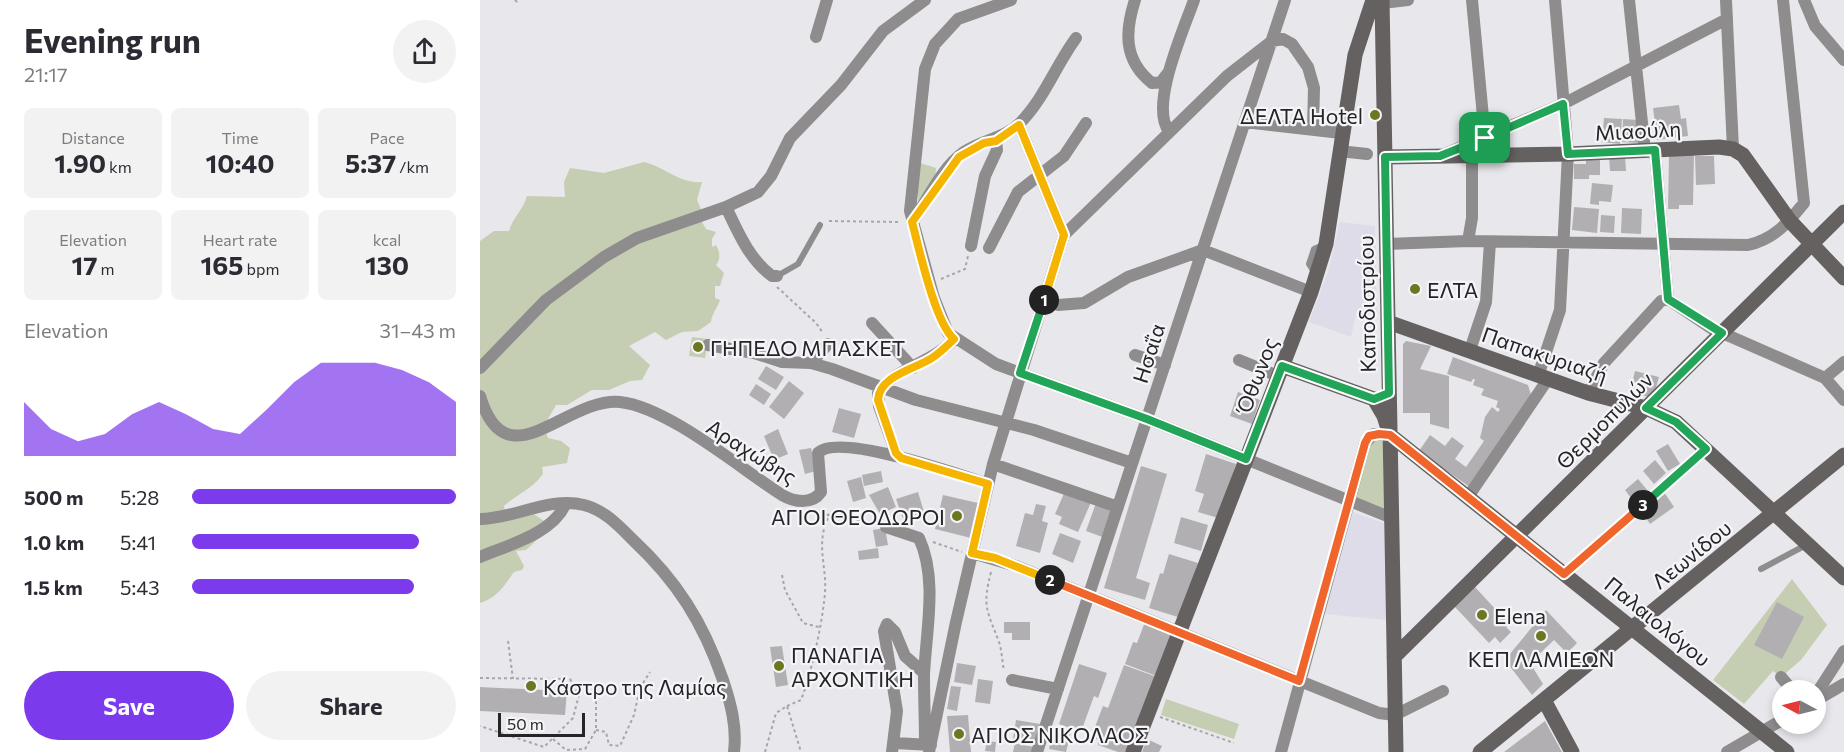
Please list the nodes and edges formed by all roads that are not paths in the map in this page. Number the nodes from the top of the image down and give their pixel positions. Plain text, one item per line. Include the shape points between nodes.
1 (827, 0) edge
2 (925, 0) edge
3 (1011, 0) edge
4 (1136, 0) edge
5 (1194, 0) edge
6 (1285, 0) edge
7 (1408, 0) edge
8 (1472, 0) edge
9 (1555, 0) edge
10 (1629, 0) edge
11 (1726, 0) edge
12 (1783, 0) edge
13 (1804, 0) edge
14 (1379, 1) edge
15 (1727, 19) junction
16 (816, 37) dead end
17 (1076, 38) dead end
18 (1359, 40) junction
19 (1272, 41) junction
20 (1382, 42) junction
21 (1844, 60) edge
22 (1636, 65) junction
23 (1169, 72) junction
24 (1563, 104) junction
25 (1245, 122) junction
26 (1086, 123) dead end
27 (1019, 125) junction
28 (1313, 130) junction
29 (1169, 131) junction
30 (1341, 133) junction
31 (1485, 138) junction
32 (996, 141) junction
33 (1733, 149) junction
34 (1650, 150) junction
35 (1339, 151) junction
36 (1367, 154) dead end
37 (1568, 154) junction
38 (1440, 156) junction
39 (1472, 156) junction
40 (1385, 157) junction
41 (1038, 175) junction
42 (726, 207) junction
43 (1844, 212) edge
44 (1790, 221) junction
45 (820, 225) road end
46 (912, 225) junction
47 (1064, 235) junction
48 (1468, 241) junction
49 (1490, 242) junction
50 (1664, 242) junction
51 (1562, 243) junction
52 (1386, 244) junction
53 (1811, 245) junction
54 (971, 246) dead end
55 (989, 248) dead end
56 (1203, 250) junction
57 (774, 276) joint
58 (1844, 277) edge
59 (1311, 292) junction
60 (1668, 299) junction
61 (1058, 305) dead end
62 (1388, 322) junction
63 (872, 324) dead end
64 (1722, 333) junction
65 (954, 339) junction
66 (828, 344) road end
67 (708, 345) dead end
68 (1470, 350) junction
69 (1135, 355) dead end
70 (1239, 360) dead end
71 (1844, 362) edge
72 (812, 363) junction
73 (1165, 365) junction
74 (480, 368) edge
75 (913, 368) junction
76 (1280, 371) junction
77 (1020, 373) junction
78 (1543, 377) junction
79 (1825, 378) junction
80 (881, 388) junction
81 (1389, 393) junction
82 (1588, 393) junction
83 (480, 396) edge
84 (1374, 399) junction
85 (1844, 400) edge
86 (1646, 408) junction
87 (1147, 419) junction
88 (1005, 423) junction
89 (1390, 435) junction
90 (1844, 455) edge
91 (901, 458) junction
92 (1246, 459) junction
93 (1132, 463) junction
94 (993, 464) junction
95 (988, 484) junction
96 (1467, 497) junction
97 (1349, 502) junction
98 (566, 503) junction
99 (1118, 507) junction
100 (1775, 513) junction
101 (1392, 518) junction
102 (480, 519) edge
103 (886, 527) road end
104 (1516, 536) junction
105 (1809, 544) junction
106 (480, 557) edge
107 (970, 557) junction
108 (1761, 569) dead end
109 (1844, 578) edge
110 (1089, 596) junction
111 (1634, 628) junction
112 (1179, 632) junction
113 (1844, 651) edge
114 (1394, 657) junction
115 (924, 673) junction
116 (1009, 676) road end
117 (1781, 677) dead end
118 (1784, 680) edge
119 (1825, 680) edge
120 (1299, 681) junction
121 (1844, 684) edge
122 (1058, 689) junction
123 (1443, 691) dead end
124 (1826, 695) edge
125 (1544, 700) junction
126 (1395, 715) junction
127 (1772, 726) edge
128 (1762, 732) junction
129 (929, 747) edge
130 (893, 748) edge
131 (734, 752) edge
132 (1037, 752) edge
133 (1133, 752) edge
134 (1281, 752) edge
135 (1396, 752) edge
136 (1480, 752) edge
137 (1572, 752) edge
138 (1727, 752) edge
139 (1787, 752) edge

1 - 16 street
2 - 42 street via 883,31 842,85 790,138 762,189
3 - 46 street via 965,14 932,50 925,69 911,181
4 - 23 street via 1127,29 1133,56 1152,83 1161,82
5 - 23 street
6 - 19 street, Ησαΐα
7 - 14 street
8 - 31 street
9 - 24 street
10 - 22 street
11 - 15 street
12 - 44 street via 1804,200
13 - 21 street via 1815,26
14 - 18 main road, Όθωνος
14 - 20 main road, Καποδιστρίου
15 - 22 street
15 - 33 street
17 - 27 street
18 - 20 main road via 1371,37
18 - 30 main road, Όθωνος
19 - 25 street, Ησαΐα
19 - 28 street via 1289,42 1306,63 1314,88
19 - 29 street via 1227,76
20 - 40 main road, Καποδιστρίου
22 - 24 street
22 - 34 street
23 - 29 street via 1162,114
24 - 31 street
24 - 37 street
25 - 28 street
25 - 56 street, Ησαΐα
26 - 41 street via 1064,156
27 - 32 street
27 - 41 street
28 - 30 street
29 - 47 street
30 - 35 main road, Όθωνος
31 - 38 street
32 - 46 street via 970,149 955,160
32 - 54 street via 997,150 985,176
33 - 34 main road, Μιαούλη
33 - 44 main road via 1743,155
34 - 37 main road, Μιαούλη
34 - 50 street
35 - 36 street
35 - 59 main road, Όθωνος via 1326,244
37 - 39 main road, Μιαούλη
37 - 51 street
38 - 39 main road, Μιαούλη
38 - 40 main road, Μιαούλη
39 - 48 street
40 - 52 main road, Καποδιστρίου
41 - 47 street
41 - 55 street via 1018,192
42 - 57 street via 759,265
42 - 74 street via 637,237 604,257 546,300
43 - 53 main road, Θερμοπυλών
44 - 50 street via 1772,236 1748,245
44 - 53 main road
45 - 57 lane via 798,264
46 - 65 street via 944,326
47 - 77 street
48 - 49 street
48 - 52 street
49 - 51 street
49 - 68 street via 1486,302
50 - 51 street
50 - 60 street
51 - 78 street via 1560,310
52 - 62 main road, Καποδιστρίου
53 - 58 main road
53 - 64 main road, Θερμοπυλών
56 - 59 street
56 - 61 street via 1147,269 1084,303
56 - 73 street, Ησαΐα
59 - 76 main road, Όθωνος
60 - 64 street
60 - 82 street via 1661,301 1604,363
62 - 68 main road, Παπακυριαζή
62 - 81 main road, Καποδιστρίου
63 - 75 street
64 - 79 street
64 - 86 main road, Θερμοπυλών
65 - 75 street
65 - 77 street via 986,360
66 - 72 street
67 - 72 street via 782,362
68 - 78 main road, Παπακυριαζή
69 - 73 street
70 - 76 street
71 - 79 street
72 - 80 street
73 - 87 street, Ησαΐα
75 - 80 street
76 - 84 main road
76 - 92 main road, Όθωνος
77 - 87 street
77 - 88 street
78 - 82 main road, Παπακυριαζή
78 - 96 street
79 - 85 street
80 - 88 street
80 - 91 street via 879,405
81 - 84 main road
81 - 89 main road, Καποδιστρίου
82 - 86 main road, Παπακυριαζή
83 - 91 street, Αραχώβης via 494,427 512,437 602,404 632,405 678,427 782,495 799,501 817,497 821,492 818,458 823,448 840,447
84 - 89 main road
86 - 100 main road, Παπακυριαζή via 1676,422
86 - 104 main road, Θερμοπυλών
87 - 92 street
87 - 93 street, Ησαΐα
88 - 93 street
88 - 94 street
89 - 96 main road, Παλαιολόγου
89 - 97 street via 1374,434 1366,440
89 - 101 main road, Καποδιστρίου
90 - 100 main road, Λεωνίδου
91 - 95 street, Αραχώβης
92 - 97 street
92 - 112 main road, Όθωνος
93 - 99 street, Ησαΐα
94 - 95 street
94 - 99 street
95 - 107 street
96 - 104 main road, Παλαιολόγου
97 - 101 street
97 - 120 street
98 - 102 street
98 - 106 street via 548,525
98 - 131 street via 594,508 617,524 687,601 709,641 728,694 734,720
99 - 110 street, Ησαΐα
100 - 105 main road, Παπακυριαζή
100 - 111 main road, Λεωνίδου
101 - 114 main road, Καποδιστρίου
103 - 115 street via 919,538 926,553 929,640
104 - 111 main road, Παλαιολόγου
104 - 114 main road, Θερμοπυλών
105 - 108 lane
105 - 109 main road, Παπακυριαζή
107 - 110 street via 995,558
107 - 129 street
110 - 112 street
110 - 122 street, Ησαΐα
111 - 125 main road, Λεωνίδου
111 - 128 main road, Παλαιολόγου
112 - 120 street
112 - 133 main road, Όθωνος
113 - 119 street
114 - 126 main road, Καποδιστρίου
115 - 129 street
115 - 130 street via 905,656 895,632 887,624 884,631 897,711
116 - 122 street
117 - 118 street
120 - 126 street via 1379,713
120 - 134 street
121 - 124 street
122 - 132 street, Ησαΐα
123 - 126 street
125 - 136 main road, Λεωνίδου
125 - 137 main road
126 - 135 main road, Καποδιστρίου
127 - 128 street
128 - 138 street
128 - 139 main road, Παλαιολόγου
129 - 130 street

